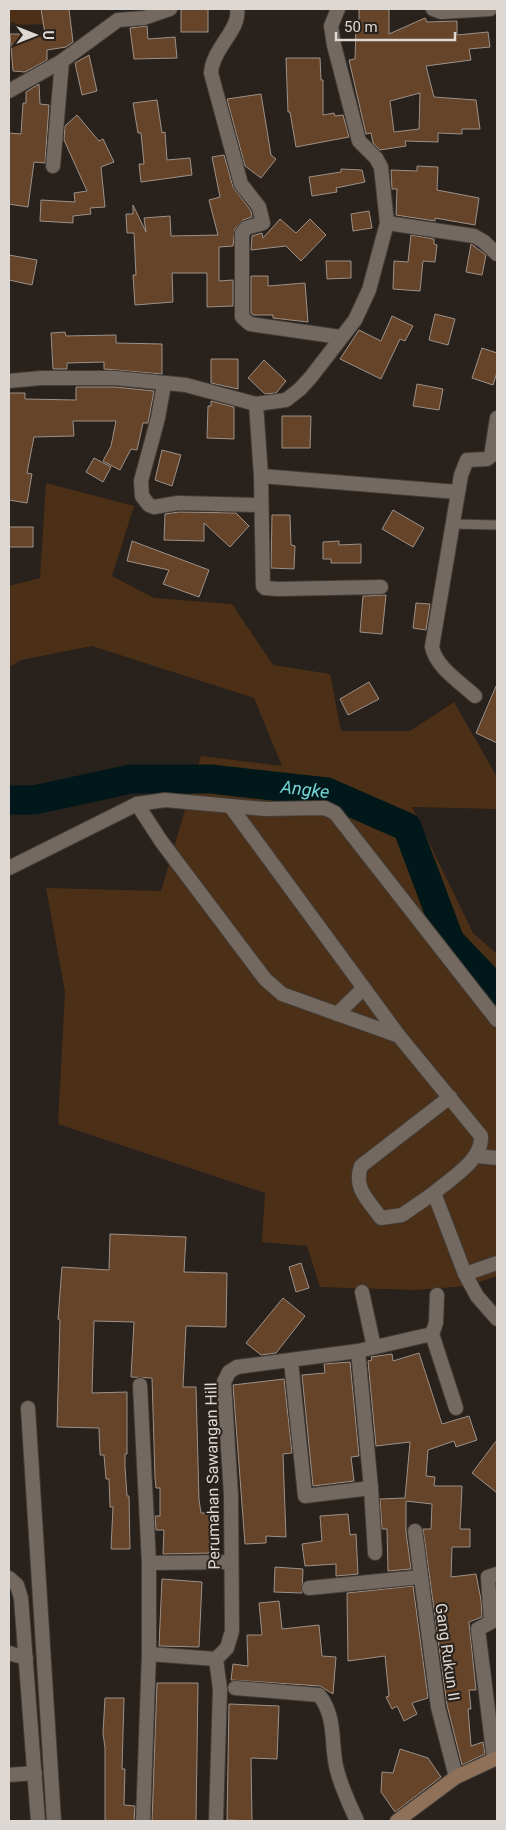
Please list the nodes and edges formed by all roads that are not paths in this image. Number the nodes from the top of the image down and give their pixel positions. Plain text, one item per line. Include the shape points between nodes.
1 (170, 9) edge
2 (237, 9) edge
3 (338, 9) edge
4 (434, 9) edge
5 (490, 9) edge
6 (117, 14) edge
7 (62, 61) junction
8 (9, 91) edge
9 (53, 166) dead end
10 (387, 223) junction
11 (497, 254) edge
12 (340, 337) junction
13 (9, 381) edge
14 (164, 384) junction
15 (256, 404) junction
16 (497, 418) edge
17 (261, 476) junction
18 (457, 492) junction
19 (261, 505) junction
20 (454, 524) junction
21 (497, 525) edge
22 (381, 587) dead end
23 (475, 696) dead end
24 (137, 804) junction
25 (231, 807) junction
26 (9, 868) edge
27 (364, 988) junction
28 (337, 1014) junction
29 (497, 1020) edge
30 (399, 1036) junction
31 (450, 1097) junction
32 (477, 1156) junction
33 (497, 1158) edge
34 (434, 1193) junction
35 (497, 1264) edge
36 (465, 1274) junction
37 (362, 1292) dead end
38 (437, 1296) dead end
39 (497, 1319) edge
40 (432, 1334) junction
41 (374, 1347) junction
42 (358, 1351) junction
43 (291, 1361) junction
44 (140, 1385) dead end
45 (28, 1408) dead end
46 (456, 1408) dead end
47 (371, 1488) junction
48 (415, 1531) dead end
49 (375, 1553) dead end
50 (230, 1562) junction
51 (149, 1563) junction
52 (497, 1574) edge
53 (420, 1577) junction
54 (9, 1578) edge
55 (309, 1588) dead end
56 (9, 1654) edge
57 (149, 1654) junction
58 (26, 1658) junction
59 (216, 1659) junction
60 (235, 1688) dead end
61 (496, 1758) edge
62 (35, 1773) junction
63 (9, 1775) edge
64 (456, 1777) junction
65 (38, 1821) edge
66 (54, 1821) edge
67 (143, 1821) edge
68 (216, 1821) edge
69 (357, 1821) edge
70 (397, 1821) edge

1 - 6 street via 144,18
2 - 12 street via 237,20 214,56 211,74 241,184 259,207 262,223 246,228 242,234 242,317 250,324
3 - 10 street via 331,26 334,45 360,140 380,166
4 - 5 street via 441,12
6 - 7 street
7 - 8 street
7 - 9 street
10 - 11 street via 474,236
10 - 12 street via 369,290 355,320
12 - 15 street via 300,389 286,400
13 - 14 street via 115,378
14 - 15 street via 186,385
14 - 19 street via 141,481 145,500 154,507 178,503
15 - 17 street
16 - 18 street via 491,456 467,460
17 - 18 street
17 - 19 street
18 - 20 street
19 - 22 street via 262,582 265,588
20 - 21 lane
20 - 23 street via 432,647 439,663
24 - 25 street via 164,800
24 - 26 street
24 - 28 street via 265,979 282,994
25 - 27 street
25 - 29 street via 325,808 335,813
27 - 28 street
27 - 30 street
28 - 30 street
30 - 31 street
31 - 32 street via 481,1136
31 - 34 street via 360,1166 357,1177 358,1188 381,1218 402,1215
32 - 33 street
32 - 34 street
34 - 36 street
35 - 36 street
36 - 39 street via 477,1296
37 - 41 street
38 - 40 street via 436,1323
40 - 41 street, Perumahan Sawangan Hill
40 - 46 street
41 - 42 street, Perumahan Sawangan Hill
42 - 43 street, Perumahan Sawangan Hill
42 - 47 street
43 - 47 street via 305,1496
43 - 50 street, Perumahan Sawangan Hill via 237,1367 229,1372 224,1382 231,1495
44 - 51 street
45 - 66 street
47 - 49 street
48 - 53 street, Gang Rukun II
50 - 51 street
50 - 59 street, Perumahan Sawangan Hill via 231,1640
51 - 57 street
52 - 61 street via 488,1577 491,1622 478,1629
53 - 55 street
53 - 64 street, Gang Rukun II via 438,1706
54 - 58 street via 17,1585 21,1598
56 - 58 street
57 - 59 street
57 - 67 street
58 - 62 street
59 - 68 street via 220,1689
60 - 69 street via 319,1695 330,1714 336,1768
61 - 64 main road
62 - 63 street
62 - 65 street
64 - 70 main road

